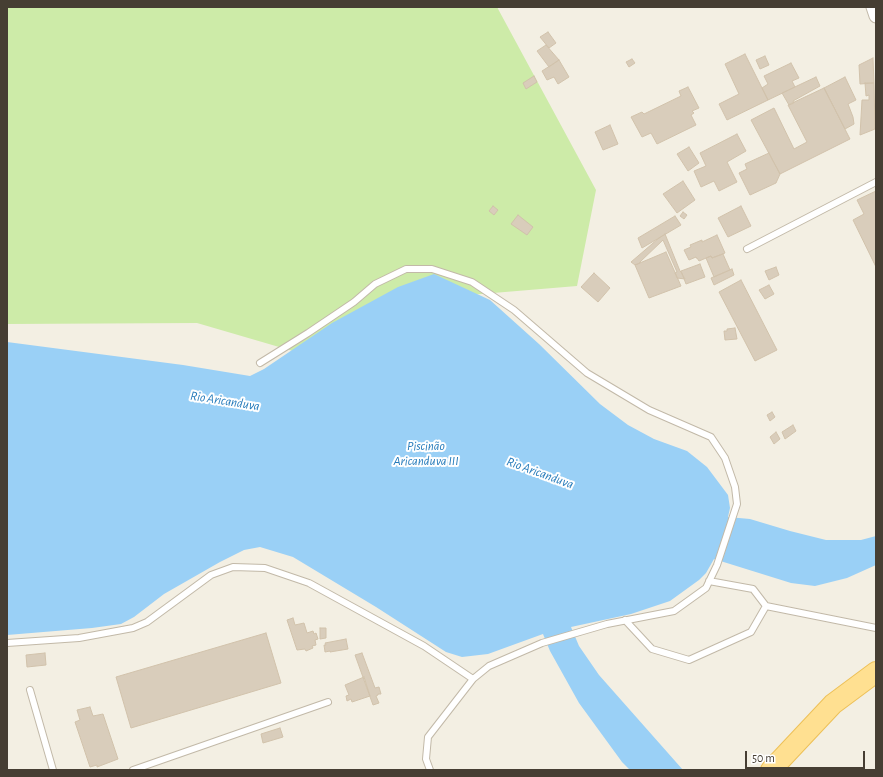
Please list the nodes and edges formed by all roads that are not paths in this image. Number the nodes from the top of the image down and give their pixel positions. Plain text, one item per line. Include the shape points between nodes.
1 (873, 7) edge
2 (876, 16) edge
3 (876, 182) edge
4 (747, 249) dead end
5 (260, 363) dead end
6 (709, 581) junction
7 (766, 606) junction
8 (625, 620) junction
9 (876, 628) edge
10 (7, 643) edge
11 (876, 672) edge
12 (473, 679) junction
13 (30, 690) dead end
14 (328, 702) dead end
15 (53, 770) edge
16 (133, 770) edge
17 (430, 770) edge
18 (771, 770) edge

1 - 2 street
3 - 4 lane
5 - 6 lane via 354,302 375,284 406,268 432,269 472,282 514,310 587,373 642,407 711,437 725,458 736,487 737,504 717,565
6 - 7 lane via 753,588
6 - 8 lane via 706,588 674,611
7 - 8 lane via 751,632 688,660 652,649
7 - 9 lane
8 - 12 lane via 542,643 489,666
10 - 12 lane via 79,638 133,628 146,622 211,575 233,567 265,568 309,584 424,646
11 - 18 main road via 833,704
12 - 17 lane via 428,737 426,759
13 - 15 lane
14 - 16 lane

